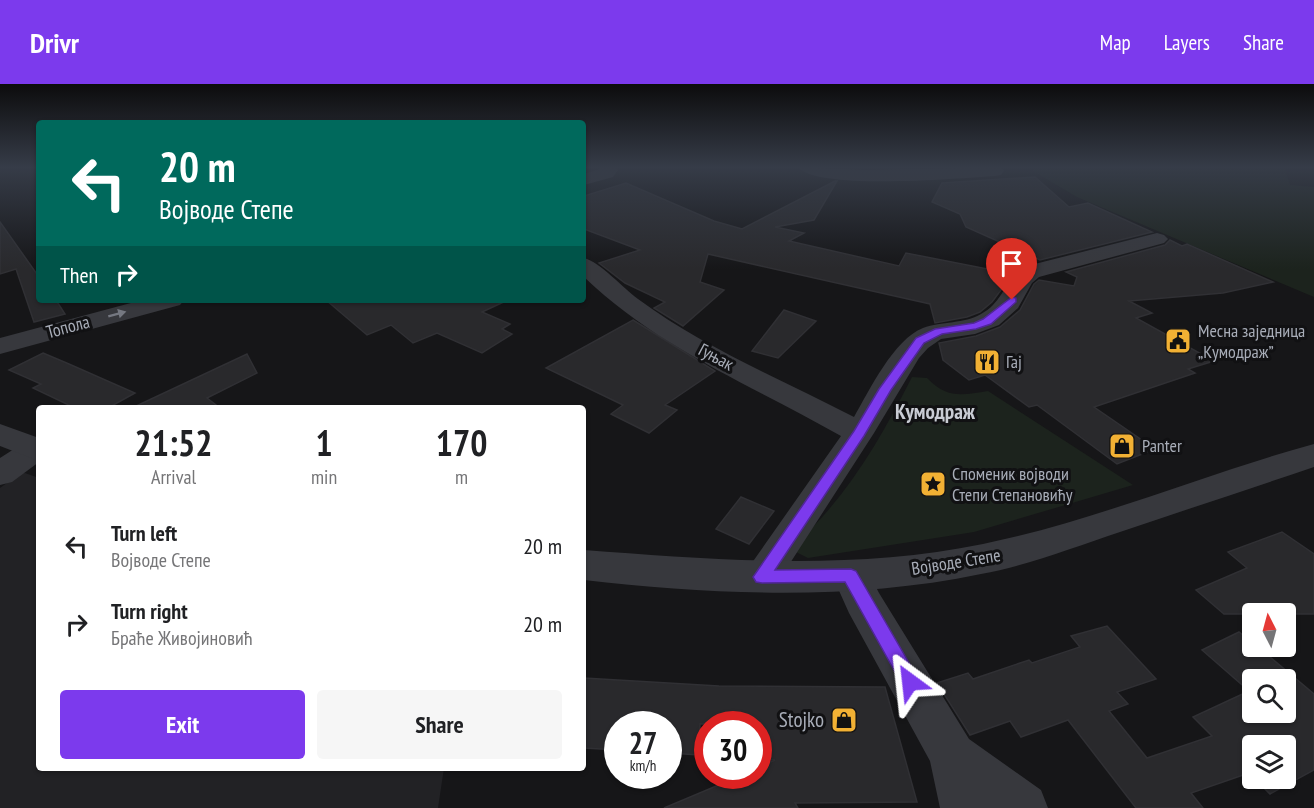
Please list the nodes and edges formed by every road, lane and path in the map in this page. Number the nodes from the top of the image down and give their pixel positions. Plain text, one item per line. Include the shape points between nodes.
1 (1158, 240) dead end
2 (586, 267) edge
3 (160, 303) edge
4 (0, 346) edge
5 (859, 433) junction
6 (0, 434) edge
7 (36, 448) edge
8 (36, 450) edge
9 (1314, 455) edge
10 (0, 474) edge
11 (586, 565) edge
12 (851, 575) junction
13 (762, 577) junction
14 (952, 755) junction
15 (965, 808) edge
16 (1023, 808) edge

1 - 5 street via 1031,272 1021,280 1012,300 987,321 927,336 907,357
2 - 5 street, Гуњак via 617,296 695,346
4 -> 3 street, Топола
5 - 13 street
6 - 7 street
8 - 10 street
9 - 12 street, Војводе Степе via 1007,555
11 - 13 street, Војводе Степе
12 - 13 street, Војводе Степе
12 - 14 street
14 - 15 street
14 - 16 street

